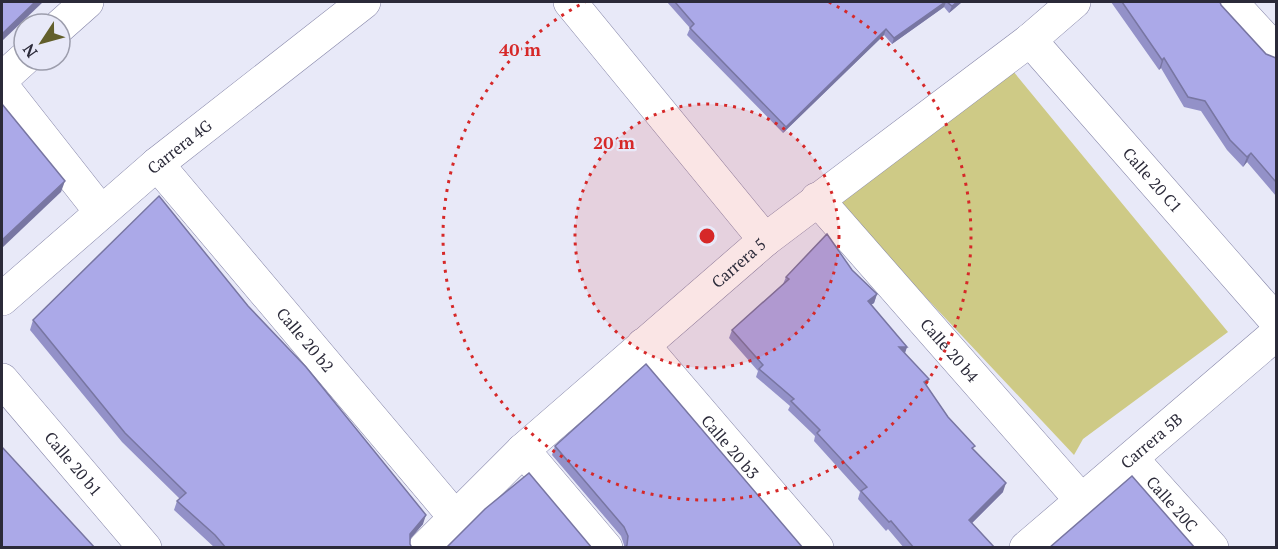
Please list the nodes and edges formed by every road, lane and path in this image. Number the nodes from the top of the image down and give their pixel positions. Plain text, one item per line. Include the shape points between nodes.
1 (87, 2) edge
2 (364, 2) edge
3 (570, 2) edge
4 (1074, 2) edge
5 (1231, 2) edge
6 (72, 15) edge
7 (1030, 40) junction
8 (1276, 51) edge
9 (2, 86) edge
10 (157, 164) junction
11 (818, 199) junction
12 (101, 212) junction
13 (765, 240) junction
14 (2, 299) edge
15 (1276, 321) edge
16 (1276, 334) edge
17 (643, 345) junction
18 (2, 380) edge
19 (523, 450) junction
20 (1132, 459) junction
21 (1082, 501) junction
22 (454, 516) junction
23 (145, 548) edge
24 (425, 548) edge
25 (606, 548) edge
26 (817, 548) edge
27 (1026, 548) edge
28 (1212, 548) edge

1 - 6 street
2 - 10 street, Carrera 4G
3 - 13 street
4 - 7 street, Carrera 5
5 - 8 street
7 - 11 street, Carrera 5
7 - 15 street, Calle 20 C1
9 - 12 street
10 - 12 street, Carrera 4G
10 - 22 street, Calle 20 b2
11 - 13 street, Carrera 5
11 - 21 street, Calle 20 b4
12 - 14 street, Carrera 4G
13 - 17 street, Carrera 5
16 - 20 street, Carrera 5B
17 - 19 street, Carrera 5
17 - 26 street, Calle 20 b3
18 - 23 street, Calle 20 b1
19 - 22 street, Carrera 5
19 - 25 street
20 - 21 street, Carrera 5B
20 - 28 street, Calle 20C
21 - 27 street, Carrera 5B
22 - 24 street, Carrera 5

